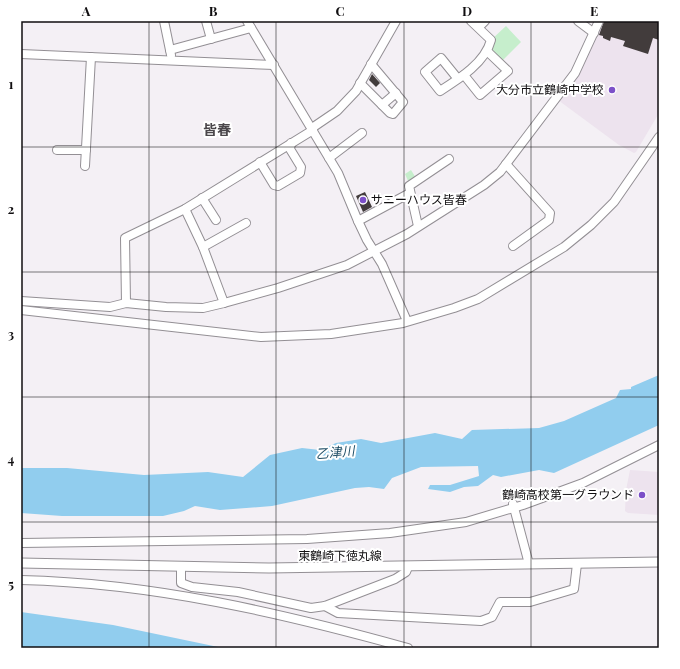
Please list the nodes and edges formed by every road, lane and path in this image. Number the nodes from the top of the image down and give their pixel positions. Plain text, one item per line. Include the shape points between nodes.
1 (164, 21) edge
2 (206, 21) edge
3 (396, 21) edge
4 (471, 21) edge
5 (578, 21) edge
6 (599, 21) edge
7 (482, 24) edge
8 (249, 25) edge
9 (594, 33) junction
10 (211, 39) junction
11 (170, 50) junction
12 (488, 52) junction
13 (21, 54) edge
14 (91, 57) junction
15 (173, 62) junction
16 (371, 64) junction
17 (274, 66) junction
18 (360, 83) junction
19 (396, 93) junction
20 (382, 106) junction
21 (312, 129) junction
22 (362, 133) dead end
23 (659, 137) edge
24 (291, 143) junction
25 (57, 150) dead end
26 (86, 150) junction
27 (329, 158) junction
28 (449, 159) dead end
29 (260, 162) junction
30 (506, 164) junction
31 (85, 166) dead end
32 (410, 193) junction
33 (202, 198) junction
34 (185, 209) junction
35 (216, 220) dead end
36 (358, 221) junction
37 (246, 223) dead end
38 (418, 226) junction
39 (512, 246) dead end
40 (203, 247) junction
41 (374, 251) junction
42 (21, 301) edge
43 (126, 303) junction
44 (224, 303) junction
45 (62, 304) junction
46 (21, 310) edge
47 (91, 318) junction
48 (407, 321) junction
49 (659, 445) edge
50 (514, 505) junction
51 (21, 543) edge
52 (659, 562) edge
53 (21, 563) edge
54 (529, 564) junction
55 (577, 564) junction
56 (181, 567) junction
57 (408, 567) junction
58 (21, 580) edge
59 (325, 606) junction
60 (408, 648) edge

1 - 11 street
2 - 10 street
3 - 16 street
4 - 7 street
5 - 9 street
6 - 9 street
7 - 12 street via 491,40
8 - 10 street
8 - 17 street
9 - 30 street via 575,73
10 - 11 street
11 - 15 street
12 - 12 street via 461,77 480,95 508,71
13 - 14 street
14 - 15 street
14 - 26 street
15 - 17 street
16 - 18 street
16 - 19 street
17 - 21 street
18 - 20 street
18 - 21 street via 344,104
19 - 20 street
19 - 20 street via 403,102 393,114
21 - 24 street
21 - 27 street
22 - 27 street
23 - 48 street via 614,202 564,247 455,311
24 - 29 street
24 - 29 street via 290,149 301,167 300,173 278,186 274,185
25 - 26 street
26 - 31 street
27 - 36 street
28 - 32 street via 409,186
29 - 33 street
30 - 38 street via 484,185
30 - 39 street via 550,213 549,220
32 - 36 street
32 - 38 street
33 - 34 street
33 - 35 street
34 - 40 street
34 - 43 street via 125,238
36 - 41 street
37 - 40 street
38 - 41 street
40 - 44 street
41 - 44 street via 324,273
41 - 48 street
42 - 45 street
43 - 44 street via 203,308
43 - 45 street via 110,307
45 - 47 street
46 - 47 street
47 - 48 street via 261,337 330,334
49 - 50 street via 583,483
50 - 51 street via 466,522 390,533 307,538
50 - 54 street
52 - 55 street, 東鶴崎下徳丸線
53 - 56 street, 東鶴崎下徳丸線
54 - 55 street, 東鶴崎下徳丸線
54 - 57 street, 東鶴崎下徳丸線
55 - 59 street via 574,589 530,602 500,602 492,617 481,621 338,613
56 - 57 street, 東鶴崎下徳丸線
56 - 59 street via 181,583 187,585 238,592 311,608
57 - 59 street via 406,572 395,579
58 - 60 street via 119,588 229,604

